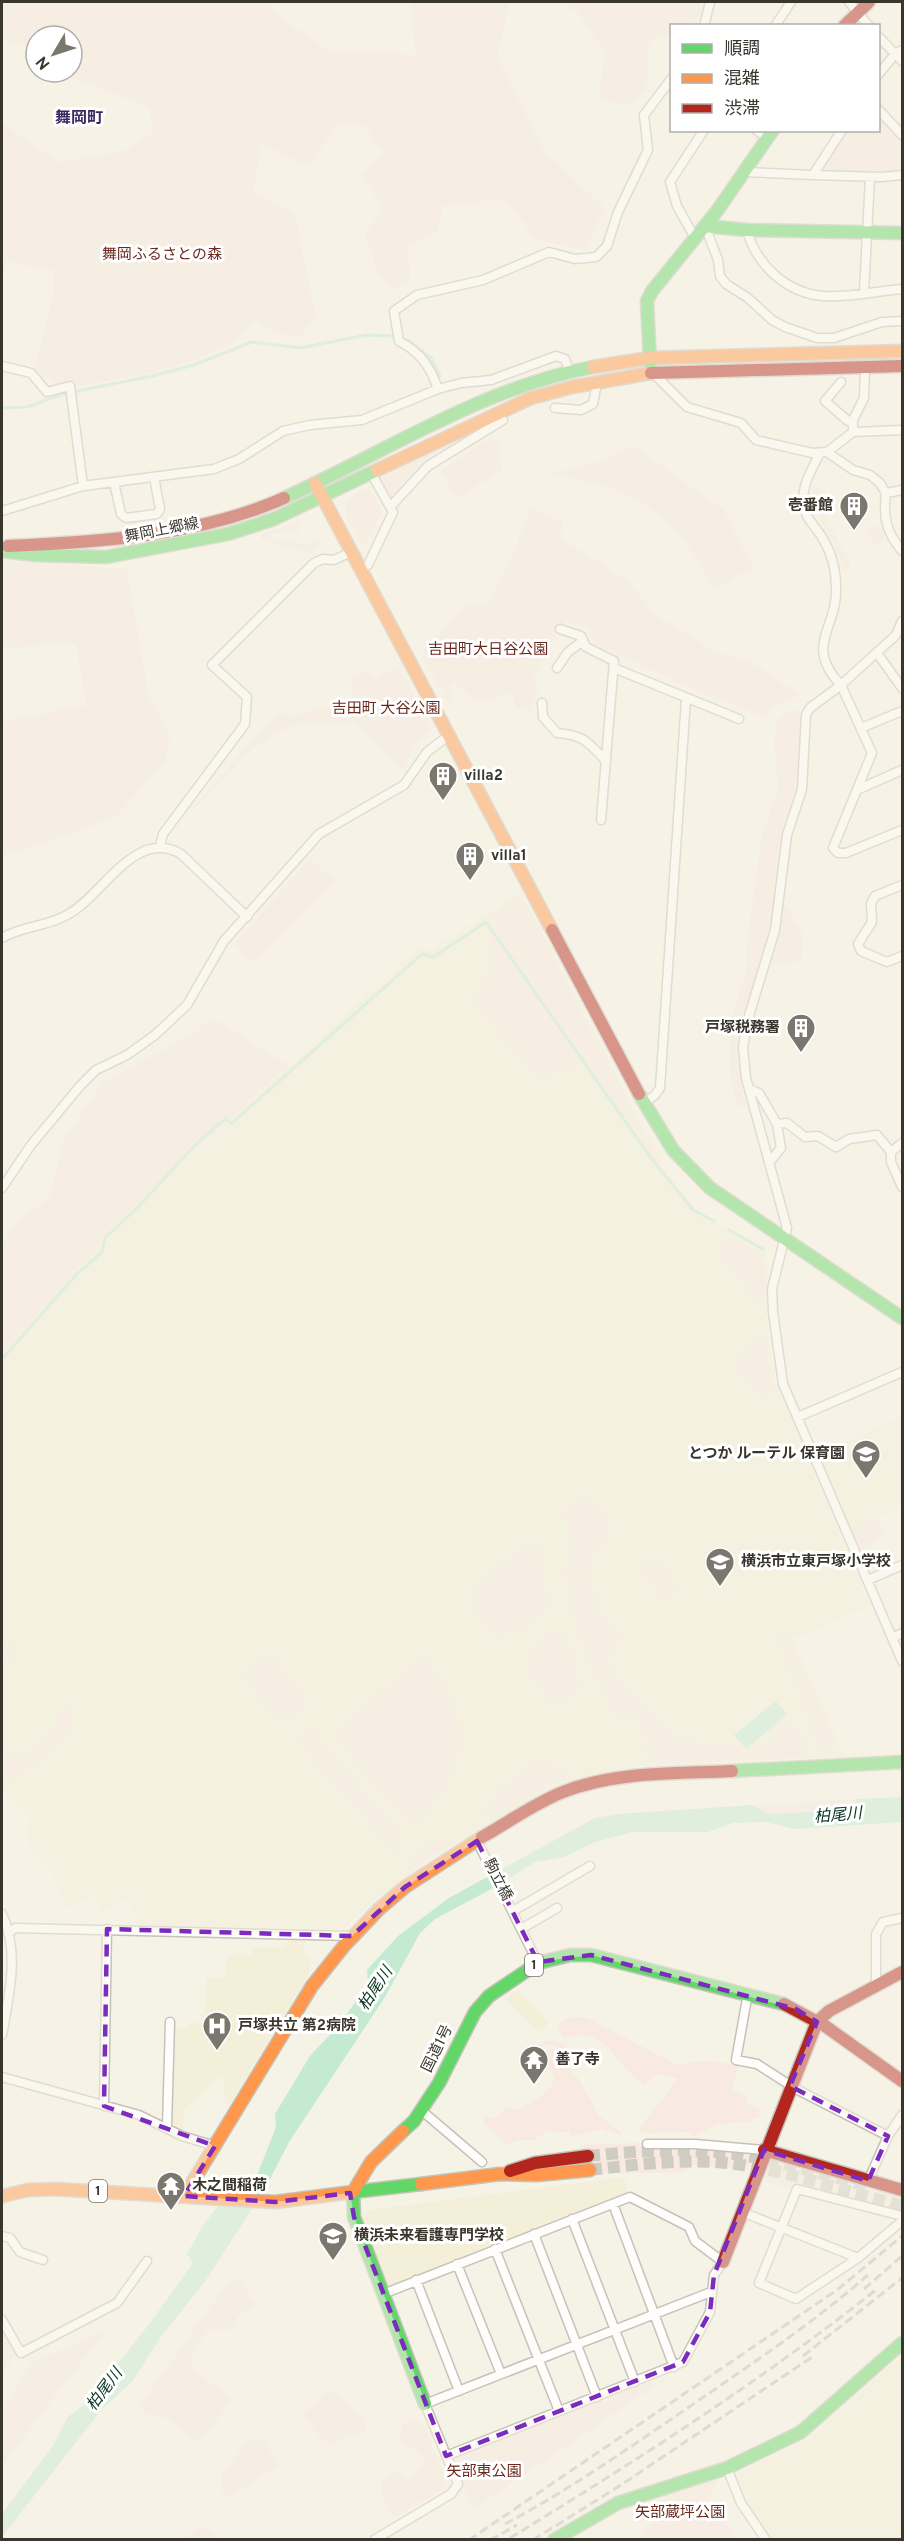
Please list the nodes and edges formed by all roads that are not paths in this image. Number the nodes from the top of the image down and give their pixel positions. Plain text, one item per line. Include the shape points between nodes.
1 (710, 2) edge
2 (791, 2) edge
3 (869, 2) edge
4 (853, 7) edge
5 (704, 24) edge
6 (776, 24) edge
7 (845, 24) edge
8 (867, 24) edge
9 (880, 37) edge
10 (899, 52) edge
11 (903, 61) edge
12 (880, 74) edge
13 (670, 81) edge
14 (880, 110) edge
15 (703, 132) edge
16 (841, 132) edge
17 (771, 134) edge
18 (903, 135) edge
19 (744, 172) junction
20 (813, 175) junction
21 (903, 175) edge
22 (870, 177) junction
23 (705, 226) junction
24 (747, 230) junction
25 (903, 233) edge
26 (868, 234) junction
27 (694, 238) junction
28 (903, 289) edge
29 (864, 292) junction
30 (903, 321) edge
31 (903, 351) edge
32 (649, 357) junction
33 (2, 366) edge
34 (903, 366) edge
35 (865, 368) junction
36 (653, 373) junction
37 (570, 374) junction
38 (841, 382) dead end
39 (597, 383) junction
40 (438, 388) junction
41 (555, 408) dead end
42 (503, 420) dead end
43 (853, 420) junction
44 (903, 430) edge
45 (853, 432) junction
46 (824, 452) junction
47 (371, 473) junction
48 (154, 477) junction
49 (114, 482) junction
50 (315, 483) junction
51 (83, 486) junction
52 (903, 490) edge
53 (886, 493) junction
54 (322, 497) junction
55 (391, 506) junction
56 (2, 511) edge
57 (2, 546) edge
58 (2, 551) edge
59 (903, 551) edge
60 (351, 552) junction
61 (360, 569) junction
62 (902, 626) edge
63 (560, 630) dead end
64 (583, 641) junction
65 (878, 653) junction
66 (556, 668) dead end
67 (614, 668) junction
68 (841, 685) junction
69 (903, 688) edge
70 (686, 699) junction
71 (542, 703) dead end
72 (903, 711) edge
73 (739, 719) dead end
74 (861, 728) junction
75 (448, 736) junction
76 (606, 761) junction
77 (903, 770) edge
78 (859, 789) junction
79 (601, 820) dead end
80 (903, 830) edge
81 (160, 846) junction
82 (903, 885) edge
83 (247, 917) junction
84 (2, 938) edge
85 (903, 956) edge
86 (749, 1089) junction
87 (644, 1103) junction
88 (777, 1124) junction
89 (903, 1143) edge
90 (891, 1152) junction
91 (769, 1163) junction
92 (903, 1187) edge
93 (2, 1188) edge
94 (785, 1241) junction
95 (903, 1318) edge
96 (903, 1372) edge
97 (798, 1417) junction
98 (903, 1565) edge
99 (868, 1580) junction
100 (903, 1633) edge
101 (892, 1638) junction
102 (903, 1661) edge
103 (903, 1762) edge
104 (477, 1841) junction
105 (590, 1866) dead end
106 (557, 1908) dead end
107 (512, 1909) junction
108 (2, 1914) edge
109 (903, 1918) edge
110 (107, 1929) junction
111 (521, 1929) junction
112 (10, 1932) junction
113 (352, 1936) junction
114 (538, 1963) junction
115 (900, 1976) edge
116 (876, 1986) junction
117 (5, 1993) edge
118 (748, 1993) junction
119 (170, 2022) dead end
120 (817, 2022) junction
121 (2, 2035) edge
122 (2, 2077) edge
123 (903, 2081) edge
124 (790, 2086) junction
125 (104, 2106) junction
126 (421, 2110) junction
127 (903, 2115) edge
128 (167, 2127) junction
129 (888, 2136) junction
130 (647, 2144) dead end
131 (215, 2146) junction
132 (764, 2150) junction
133 (588, 2156) tunnel mouth
134 (482, 2162) dead end
135 (590, 2170) tunnel mouth
136 (500, 2174) junction
137 (868, 2181) junction
138 (903, 2190) edge
139 (353, 2192) junction
140 (2, 2196) edge
141 (189, 2196) junction
142 (613, 2204) junction
143 (742, 2212) junction
144 (903, 2216) edge
145 (572, 2219) junction
146 (903, 2222) edge
147 (781, 2228) junction
148 (534, 2234) junction
149 (2, 2236) edge
150 (495, 2249) junction
151 (858, 2258) junction
152 (43, 2260) dead end
153 (147, 2261) dead end
154 (723, 2262) junction
155 (457, 2264) junction
156 (416, 2280) junction
157 (711, 2292) junction
158 (382, 2294) junction
159 (654, 2314) junction
160 (2, 2320) edge
161 (615, 2330) junction
162 (903, 2343) edge
163 (577, 2344) junction
164 (539, 2360) junction
165 (674, 2367) junction
166 (501, 2374) junction
167 (635, 2382) junction
168 (459, 2391) junction
169 (597, 2397) junction
170 (425, 2404) junction
171 (559, 2411) junction
172 (447, 2456) junction
173 (727, 2468) junction
174 (374, 2540) edge
175 (554, 2540) edge
176 (766, 2540) edge

1 - 5 street
2 - 6 street
3 - 4 main road
4 - 7 main road
4 - 8 street
9 - 10 street
10 - 11 street
10 - 12 street
13 - 40 street via 645,115 648,150 618,212 607,246 596,257 575,259 549,252 483,280 429,291 394,310 399,341 428,363
14 - 18 street
15 - 27 street via 670,182 677,206
16 - 20 street
17 - 19 main road
19 - 20 street
19 - 23 main road
20 - 22 street
21 - 22 street
22 - 26 street
23 - 24 main road
23 - 27 main road
23 - 30 street via 726,284 785,327 818,338 834,338 882,322
24 - 26 main road
24 - 29 street via 764,264 788,286 823,296
25 - 26 main road
26 - 29 street
27 - 32 main road via 647,302
28 - 29 street
31 - 32 main road, 舞岡上郷線
32 - 36 main road
32 - 37 main road, 舞岡上郷線
33 - 51 street via 31,373 47,392 70,386
34 - 35 main road, 舞岡上郷線
35 - 36 main road, 舞岡上郷線
35 - 43 street via 864,398
36 - 39 main road, 舞岡上郷線
36 - 46 street via 687,407 741,423 756,440 812,453
37 - 40 street via 565,359 556,356 491,380
37 - 50 main road, 舞岡上郷線 via 525,385 485,401
38 - 43 street via 825,400 848,421
39 - 41 street via 593,404 581,410
39 - 47 main road, 舞岡上郷線 via 531,398
40 - 48 street via 362,420 283,431 239,459 214,469
42 - 55 street via 428,466
43 - 45 street
44 - 45 street
45 - 46 street
46 - 53 street via 870,476
46 - 68 street via 803,490 803,502 806,515 833,560 837,590 822,646 825,662
47 - 54 main road, 舞岡上郷線
47 - 55 street
48 - 49 street
48 - 49 street via 160,509 157,514 126,518 121,514
49 - 51 street
50 - 54 main road
50 - 57 main road, 舞岡上郷線 via 226,519 158,534 68,544
51 - 56 street
52 - 53 street
53 - 59 street via 886,528
54 - 58 main road, 舞岡上郷線 via 228,534 157,549 97,557
54 - 60 main road
55 - 61 street via 391,517 368,564
60 - 61 main road
60 - 81 street via 314,563 212,664 247,697 245,724 163,834
61 - 75 main road
62 - 65 street
63 - 64 street via 581,636
64 - 66 street
64 - 67 street via 586,647 614,661
65 - 68 street
65 - 69 street
67 - 70 street
67 - 76 street
68 - 74 street
68 - 86 street via 806,715 802,789 787,836 775,930 743,1047
70 - 73 street
70 - 87 street via 660,1088
71 - 76 street via 543,717 557,733 587,740
72 - 74 street
74 - 78 street via 872,753
75 - 83 street via 427,752 404,785 319,834
75 - 87 main road
76 - 79 street
77 - 78 street
78 - 80 street via 833,848 838,853
81 - 83 street via 181,854
81 - 84 street via 117,868 86,903 67,915 16,929
82 - 85 street via 875,896 871,904 872,922 858,944 867,955 887,962
83 - 93 street via 213,956 187,1005 155,1035 96,1070 31,1145
86 - 88 street via 759,1093
86 - 91 street
87 - 94 main road via 673,1150 695,1175
88 - 90 street via 787,1123 806,1137 818,1136 836,1147 849,1139 877,1135
88 - 91 street via 781,1148
89 - 90 street
90 - 92 street via 891,1162
91 - 94 street via 787,1228
94 - 95 main road
94 - 97 street via 774,1279 773,1312 783,1384
96 - 97 street
97 - 99 street
98 - 99 street
99 - 101 street
100 - 101 street
101 - 102 street
103 - 104 main road via 603,1781 572,1788
104 - 107 street, 駒立橋
104 - 113 main road via 405,1887
105 - 107 street
106 - 111 street
107 - 111 street, 駒立橋
108 - 112 street
109 - 116 street via 883,1922 876,1934
110 - 112 street via 15,1928
110 - 113 street
110 - 125 street
111 - 114 street, 駒立橋
112 - 117 street via 12,1959
113 - 131 main road via 312,1986
114 - 118 main road, 国道1号 / 1 via 570,1955 591,1955
114 - 126 main road, 国道1号 / 1 via 489,1996 475,2012
115 - 116 main road
116 - 120 main road via 829,2011
117 - 121 street
118 - 120 main road, 国道1号 / 1 via 796,2009
118 - 124 street via 736,2060 757,2064
119 - 128 street
120 - 123 main road, 国道1号 / 1
120 - 124 main road
122 - 125 street
124 - 129 street
124 - 132 main road
125 - 128 street
126 - 134 street
126 - 139 main road, 国道1号 / 1 via 404,2132 370,2162
127 - 129 street
128 - 131 street
129 - 137 street
130 - 132 street
131 - 141 main road
132 - 137 main road
132 - 143 main road
133 - 136 main road via 535,2163
135 - 136 main road
136 - 139 main road
137 - 138 main road
139 - 141 main road, 1 via 296,2201
139 - 158 main road via 354,2217
140 - 141 main road, 1 via 54,2189
142 - 145 street
142 - 154 street via 630,2198 689,2227 695,2241
142 - 159 street
143 - 147 street
143 - 154 main road
144 - 147 street via 797,2189
145 - 148 street
145 - 161 street
146 - 151 street
147 - 151 street
147 - 151 street via 759,2283 796,2299
148 - 150 street
148 - 163 street
149 - 152 street via 10,2238 20,2252
150 - 155 street
150 - 164 street
153 - 160 street via 117,2303 21,2354
154 - 157 street via 714,2275
155 - 156 street
155 - 166 street
156 - 158 street
156 - 168 street
157 - 159 street
157 - 165 street via 710,2312 683,2362
158 - 170 main road
159 - 161 street
159 - 165 street
161 - 163 street
161 - 167 street
162 - 173 main road via 801,2433
163 - 164 street
163 - 169 street
164 - 166 street
164 - 171 street
165 - 167 street
166 - 168 street
167 - 169 street
168 - 170 street
169 - 171 street
170 - 172 street
171 - 172 street
172 - 174 street via 458,2484 450,2494
173 - 175 main road via 618,2503
173 - 176 street via 741,2504

